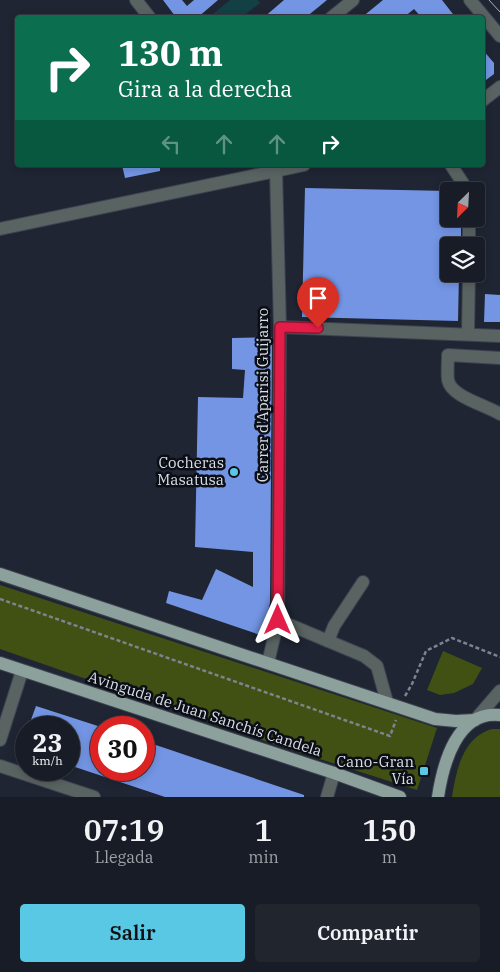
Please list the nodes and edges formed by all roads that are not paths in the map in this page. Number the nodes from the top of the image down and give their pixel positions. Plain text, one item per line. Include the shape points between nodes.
1 (136, 0) edge
2 (353, 0) edge
3 (470, 0) edge
4 (148, 15) edge
5 (335, 15) edge
6 (482, 15) edge
7 (485, 18) edge
8 (500, 36) edge
9 (500, 87) edge
10 (485, 99) edge
11 (453, 167) edge
12 (273, 168) edge
13 (462, 182) edge
14 (0, 229) edge
15 (469, 282) edge
16 (280, 327) junction
17 (471, 334) junction
18 (500, 336) edge
19 (472, 356) junction
20 (500, 358) edge
21 (500, 414) edge
22 (0, 574) edge
23 (363, 582) dead end
24 (278, 620) junction
25 (328, 641) junction
26 (0, 663) edge
27 (268, 663) junction
28 (22, 671) junction
29 (500, 691) edge
30 (387, 702) junction
31 (500, 715) edge
32 (475, 720) junction
33 (0, 740) edge
34 (0, 766) edge
35 (334, 773) junction
36 (94, 797) edge
37 (327, 797) edge
38 (400, 797) edge
39 (438, 797) edge

1 - 4 street
2 - 5 street
3 - 6 street
7 - 8 street
9 - 10 street
11 - 13 street
12 - 14 street
12 - 16 street, Carrer d'Aparisi Guijarro
15 - 17 street
16 - 17 street
16 - 24 street, Carrer d'Aparisi Guijarro
17 - 18 street
17 - 19 street
19 - 20 street
19 - 21 street via 448,355 448,381 458,395
22 - 27 main road
23 - 25 street
24 - 25 street
24 - 27 street, Carrer d'Aparisi Guijarro
25 - 30 street via 364,656 377,666
26 - 28 main road, Avinguda de Juan Sanchís Candela
27 - 30 main road
28 - 33 street
28 - 35 main road, Avinguda de Juan Sanchís Candela
29 - 32 street
30 - 32 main road via 435,719
31 - 32 main road
32 - 39 main road via 452,745
34 - 36 street
35 - 37 street
35 - 38 main road, Avinguda de Juan Sanchís Candela

